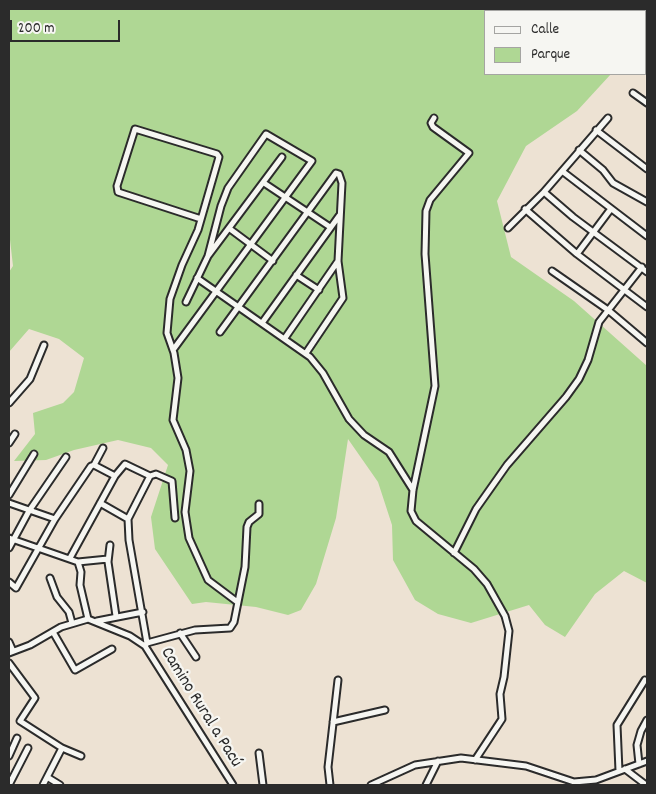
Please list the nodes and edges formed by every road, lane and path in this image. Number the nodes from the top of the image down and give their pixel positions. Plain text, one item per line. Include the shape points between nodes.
1 (633, 93) dead end
2 (647, 103) edge
3 (434, 118) dead end
4 (608, 118) dead end
5 (596, 130) junction
6 (579, 150) junction
7 (282, 157) dead end
8 (646, 166) edge
9 (562, 171) junction
10 (264, 183) junction
11 (544, 192) junction
12 (286, 198) junction
13 (647, 202) edge
14 (525, 209) junction
15 (610, 210) junction
16 (308, 212) junction
17 (339, 215) junction
18 (201, 219) junction
19 (330, 227) junction
20 (508, 228) dead end
21 (230, 229) junction
22 (594, 232) junction
23 (647, 236) edge
24 (252, 244) junction
25 (577, 254) junction
26 (208, 256) junction
27 (273, 261) junction
28 (338, 262) junction
29 (642, 267) junction
30 (552, 271) dead end
31 (647, 272) edge
32 (296, 275) junction
33 (197, 278) junction
34 (624, 288) junction
35 (319, 290) junction
36 (217, 292) junction
37 (186, 302) dead end
38 (647, 307) edge
39 (240, 308) junction
40 (608, 310) junction
41 (262, 323) junction
42 (220, 332) dead end
43 (285, 338) junction
44 (647, 343) edge
45 (44, 345) dead end
46 (173, 350) junction
47 (306, 353) junction
48 (9, 403) edge
49 (14, 434) dead end
50 (9, 444) edge
51 (103, 448) dead end
52 (34, 454) dead end
53 (66, 457) dead end
54 (94, 465) junction
55 (115, 476) junction
56 (150, 476) junction
57 (413, 490) junction
58 (9, 495) edge
59 (9, 503) edge
60 (100, 503) junction
61 (259, 504) dead end
62 (29, 511) junction
63 (175, 518) dead end
64 (54, 519) junction
65 (128, 519) junction
66 (11, 538) edge
67 (110, 546) dead end
68 (9, 548) edge
69 (39, 549) junction
70 (454, 553) junction
71 (70, 558) junction
72 (108, 559) junction
73 (78, 562) junction
74 (50, 578) dead end
75 (9, 582) edge
76 (236, 601) junction
77 (143, 612) junction
78 (116, 616) junction
79 (88, 618) junction
80 (97, 622) junction
81 (72, 624) junction
82 (53, 632) junction
83 (180, 633) junction
84 (9, 642) edge
85 (146, 644) junction
86 (112, 649) dead end
87 (11, 652) edge
88 (196, 657) dead end
89 (9, 664) edge
90 (338, 680) dead end
91 (645, 680) dead end
92 (385, 710) dead end
93 (647, 720) edge
94 (333, 722) junction
95 (17, 738) dead end
96 (28, 748) dead end
97 (62, 748) junction
98 (259, 753) dead end
99 (9, 756) edge
100 (81, 756) dead end
101 (474, 760) junction
102 (438, 761) junction
103 (647, 761) edge
104 (639, 764) junction
105 (626, 769) junction
106 (619, 771) junction
107 (47, 776) junction
108 (563, 778) junction
109 (11, 784) edge
110 (43, 785) edge
111 (60, 785) edge
112 (233, 785) edge
113 (263, 785) edge
114 (330, 785) edge
115 (371, 785) edge
116 (426, 785) edge
117 (565, 785) edge
118 (646, 785) edge

1 - 2 street
3 - 57 street via 433,127 469,153 430,200 426,211 425,254 434,386
4 - 5 street
5 - 6 street
5 - 8 street
6 - 9 street
6 - 13 street via 614,183
7 - 10 street
9 - 11 street
9 - 15 street
10 - 12 street
10 - 21 street
11 - 14 street
11 - 22 street
12 - 16 street
12 - 24 street
12 - 26 street via 312,161 266,134 228,188
14 - 20 street
14 - 25 street
15 - 22 street
15 - 23 street
16 - 17 street via 336,173 340,174 342,183
16 - 19 street
16 - 27 street
17 - 19 street
17 - 28 street
18 - 18 street via 219,157 217,154 135,129 117,186 118,192
18 - 46 street via 169,304 167,333
19 - 32 street
21 - 24 street
21 - 26 street
22 - 25 street
22 - 29 street
24 - 27 street
24 - 36 street
25 - 34 street
26 - 33 street
27 - 39 street
28 - 35 street
28 - 47 street via 343,298
29 - 31 street
29 - 34 street
30 - 40 street
32 - 35 street
32 - 41 street
33 - 36 street
33 - 37 street
34 - 38 street
34 - 40 street
35 - 43 street
36 - 39 street
36 - 46 street
39 - 41 street
39 - 42 street
40 - 44 street
40 - 70 street via 599,322 579,379 507,465 476,509
41 - 43 street
43 - 47 street
45 - 48 street via 30,379
46 - 76 street via 178,383 173,420 186,450 190,470 185,509 193,551 208,580
47 - 57 street via 323,373 349,419 364,435 389,452
49 - 50 street
51 - 54 street
52 - 58 street
53 - 62 street
54 - 55 street
54 - 64 street
55 - 56 street via 126,464
55 - 60 street
56 - 63 street via 156,474 174,483
56 - 65 street
57 - 70 street via 412,511 416,521
59 - 62 street
60 - 65 street
60 - 71 street
61 - 76 street via 259,514 247,527 245,567
62 - 64 street
62 - 66 street
64 - 69 street
65 - 77 street
66 - 68 street
66 - 69 street
67 - 72 street
69 - 71 street
69 - 75 street via 16,588
70 - 101 street via 487,584 505,616 510,638 500,694 502,719
71 - 73 street
72 - 73 street
72 - 78 street
73 - 79 street
74 - 81 street via 58,597 70,612
76 - 83 street via 234,622 230,628
77 - 78 street
77 - 85 street
78 - 80 street
79 - 80 street, Camino Rural a Pacú
79 - 81 street
80 - 85 street, Camino Rural a Pacú
81 - 82 street
82 - 86 street via 75,670
82 - 87 street
83 - 85 street
83 - 88 street
84 - 87 street
85 - 112 street, Camino Rural a Pacú
89 - 97 street via 35,698 20,721
90 - 94 street
91 - 106 street via 617,725
92 - 94 street
93 - 104 street via 637,745
94 - 114 street via 328,767
95 - 99 street
96 - 109 street
97 - 100 street
97 - 107 street
98 - 113 street
101 - 102 street
101 - 108 street via 526,766
102 - 115 street via 415,765
102 - 116 street
103 - 104 street
104 - 105 street
105 - 106 street
105 - 118 street
106 - 108 street via 584,782
107 - 110 street
107 - 111 street
108 - 117 street

